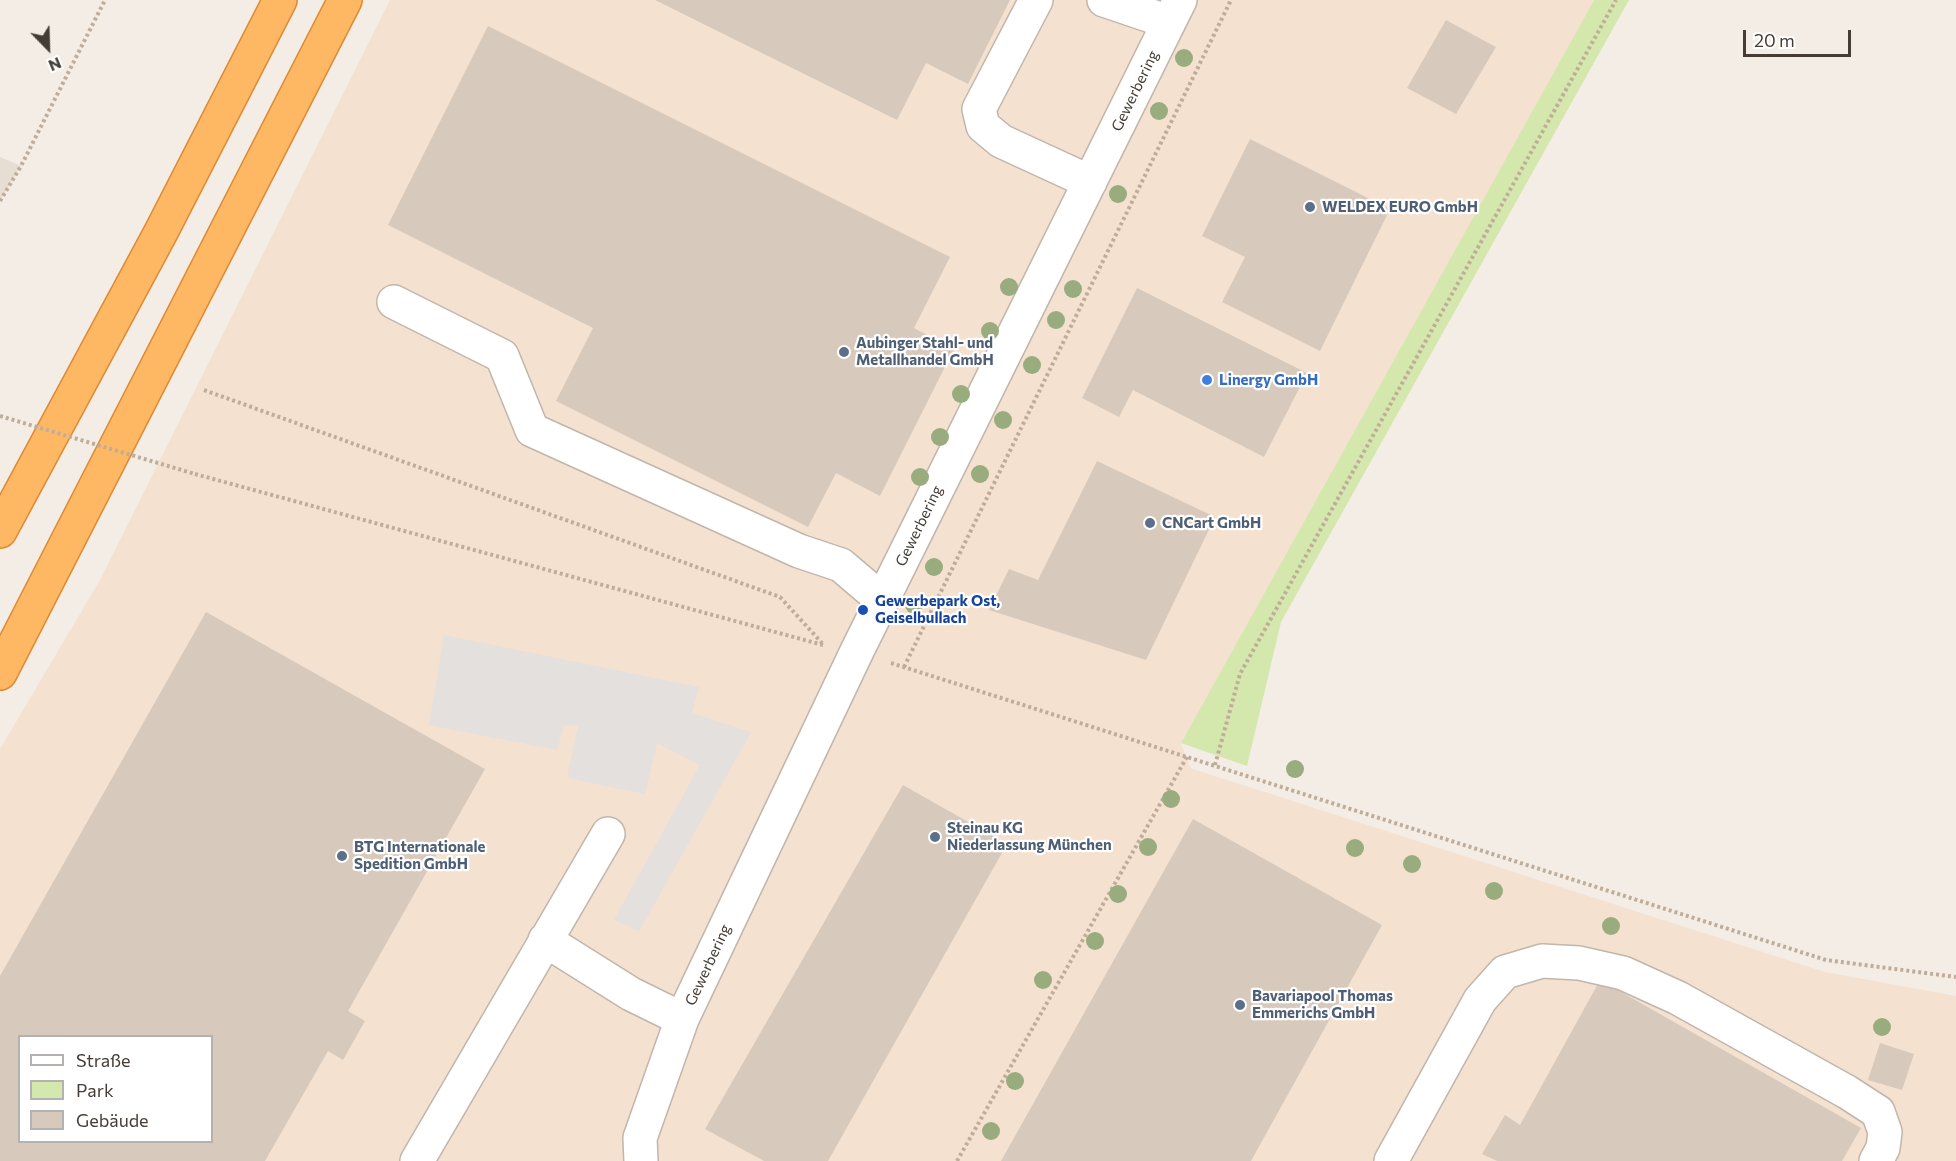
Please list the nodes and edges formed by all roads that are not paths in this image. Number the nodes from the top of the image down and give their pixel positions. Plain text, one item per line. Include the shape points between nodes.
1 (280, 0) edge
2 (345, 0) edge
3 (1036, 0) edge
4 (1104, 0) edge
5 (1174, 11) edge
6 (1090, 182) junction
7 (394, 302) dead end
8 (0, 531) edge
9 (882, 600) junction
10 (0, 674) edge
11 (608, 834) dead end
12 (545, 940) junction
13 (682, 1019) junction
14 (417, 1161) edge
15 (640, 1161) edge
16 (1391, 1161) edge
17 (1876, 1161) edge

1 - 8 highway
2 - 10 highway
3 - 6 street via 980,109 983,126 1001,141
4 - 5 street
5 - 6 street, Gewerbering
6 - 9 street, Gewerbering
7 - 9 street via 502,356 532,430 799,551 841,565
9 - 13 street, Gewerbering
11 - 12 street
12 - 13 street via 631,994
12 - 14 street
13 - 15 street, Gewerbering via 640,1138
16 - 17 street via 1480,1000 1505,972 1542,961 1579,963 1623,974 1678,998 1847,1092 1878,1112 1885,1132

